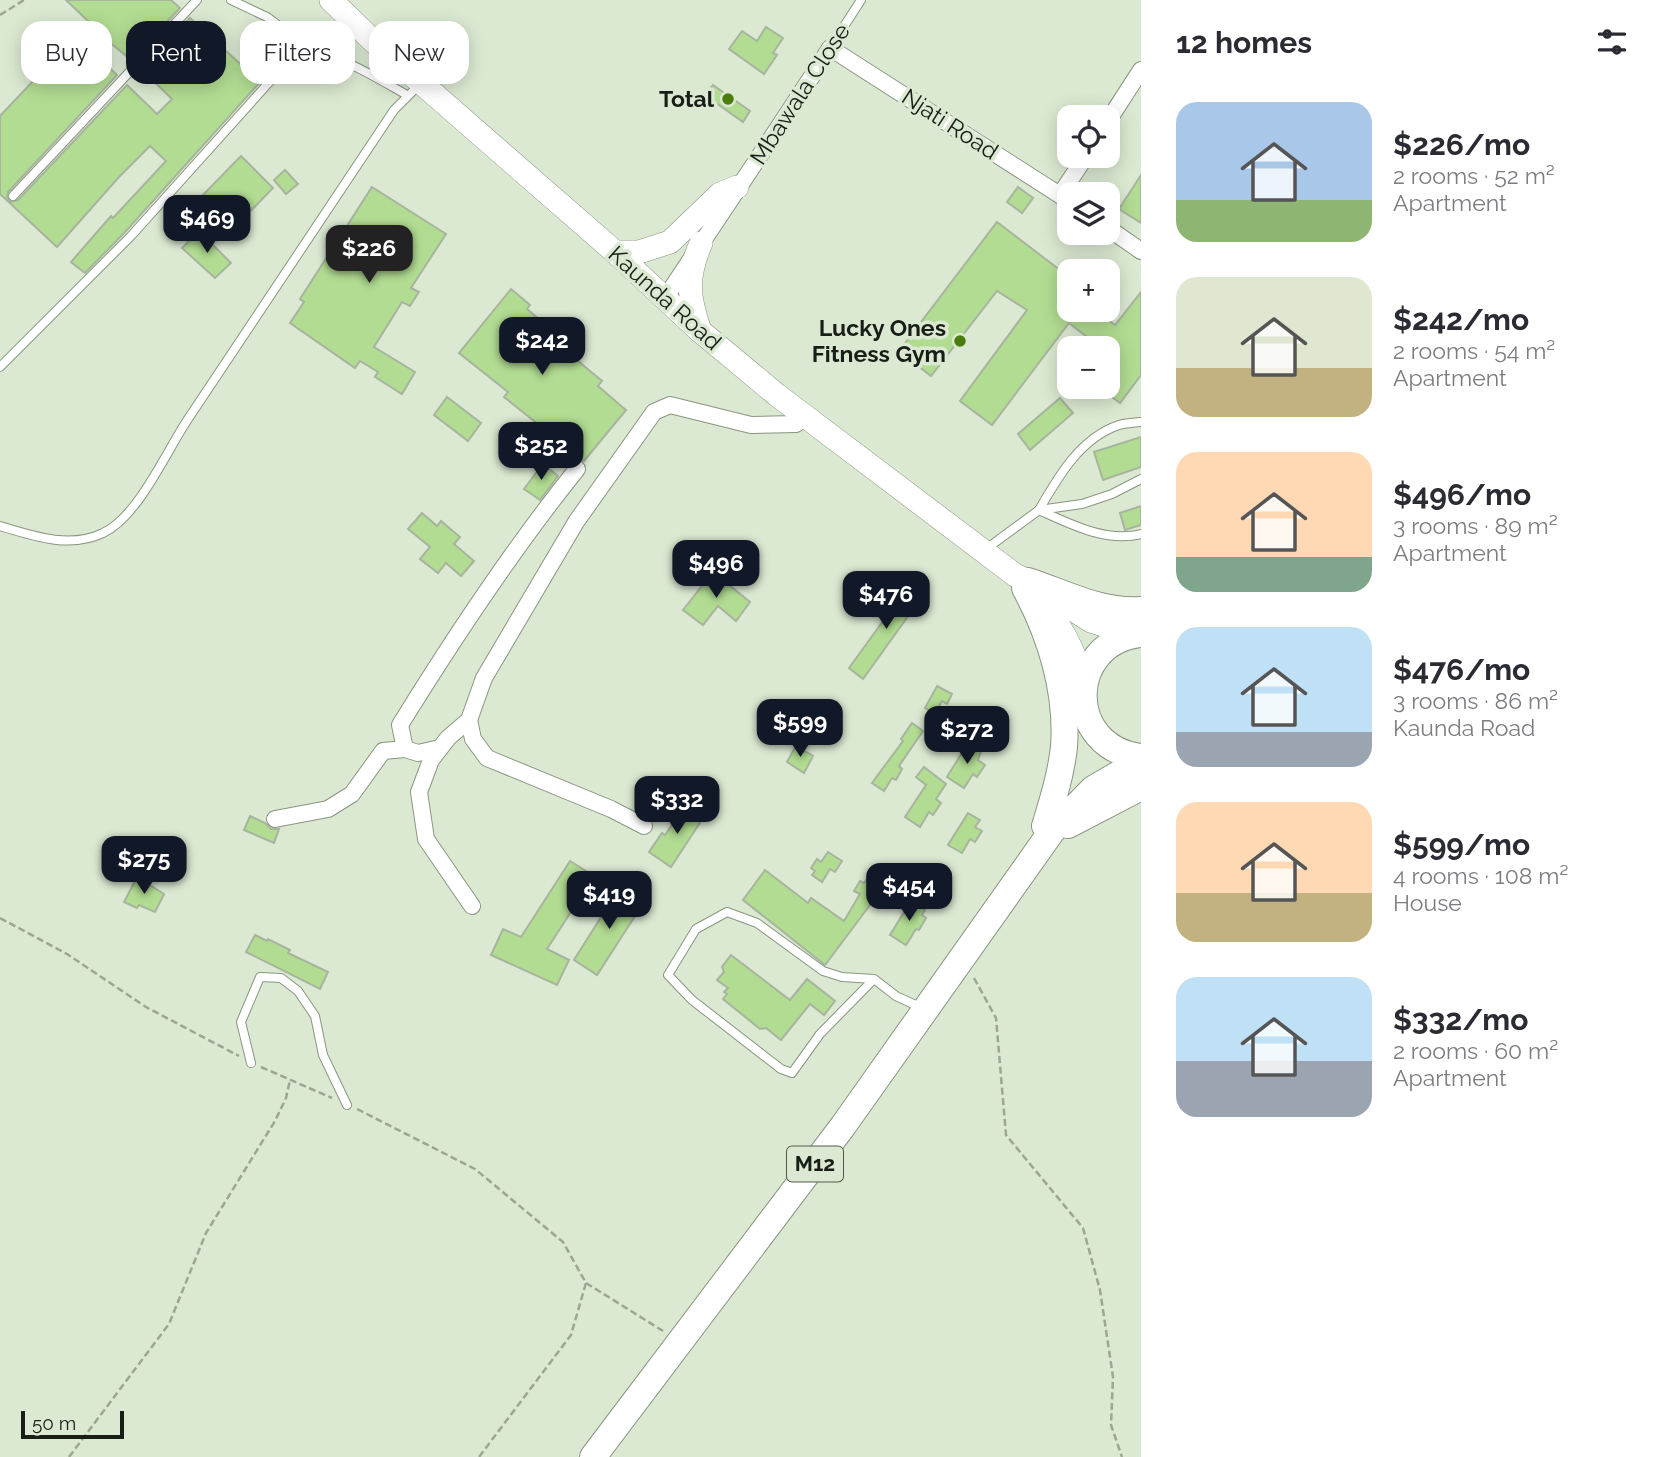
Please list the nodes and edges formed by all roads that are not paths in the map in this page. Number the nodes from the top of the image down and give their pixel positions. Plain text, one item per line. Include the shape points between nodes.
1 (197, 0) edge
2 (231, 0) edge
3 (249, 0) edge
4 (331, 0) edge
5 (861, 0) edge
6 (267, 17) junction
7 (272, 21) edge
8 (830, 48) junction
9 (355, 66) edge
10 (1141, 70) edge
11 (268, 84) edge
12 (414, 89) junction
13 (1118, 105) edge
14 (737, 187) junction
15 (1057, 193) edge
16 (13, 196) dead end
17 (1120, 236) edge
18 (701, 243) junction
19 (1141, 251) edge
20 (615, 252) junction
21 (664, 300) junction
22 (700, 331) junction
23 (0, 367) edge
24 (806, 416) junction
25 (1141, 422) edge
26 (577, 469) dead end
27 (1141, 479) edge
28 (1040, 510) junction
29 (0, 526) edge
30 (1141, 534) edge
31 (983, 551) junction
32 (1023, 581) junction
33 (1139, 626) edge
34 (1084, 700) junction
35 (469, 720) junction
36 (400, 725) junction
37 (440, 748) junction
38 (405, 749) junction
39 (383, 751) junction
40 (1141, 759) edge
41 (1141, 787) edge
42 (275, 819) dead end
43 (644, 826) dead end
44 (1049, 828) junction
45 (472, 906) dead end
46 (874, 979) junction
47 (925, 1010) junction
48 (251, 1063) road end
49 (347, 1105) road end
50 (593, 1457) edge

1 - 16 lane
2 - 6 lane
3 - 6 lane
4 - 12 main road, Kaunda Road
5 - 8 lane, Mbawala Close
6 - 7 lane
8 - 14 street, Mbawala Close
8 - 15 street, Njati Road
9 - 12 lane
10 - 13 street
11 - 23 lane via 131,236
12 - 20 main road, Kaunda Road
12 - 29 lane via 394,110 118,524 86,539 60,541
14 - 18 street, Mbawala Close
14 - 20 main road via 720,194 670,242 639,252
17 - 19 street
18 - 21 street, Mbawala Close
18 - 22 main road via 691,267 690,291
20 - 21 main road, Kaunda Road
21 - 22 main road, Kaunda Road
22 - 24 main road, Kaunda Road
24 - 31 main road, Kaunda Road
24 - 35 street via 796,424 751,425 670,405 654,412 576,522 484,678
25 - 28 lane via 1119,425 1093,438 1056,481
26 - 36 street via 460,627
27 - 28 lane via 1082,504
28 - 30 lane via 1104,534
28 - 31 lane
31 - 32 main road, Kaunda Road
32 - 33 highway via 1122,612
32 - 34 main road, Kaunda Road via 1069,641
32 - 44 highway via 1053,653 1063,700 1064,746
33 - 34 highway, M12 via 1100,653 1089,669
34 - 40 highway, M12 via 1093,730 1108,746
34 - 44 highway, M12 via 1074,774
35 - 37 street
35 - 43 street via 473,740 487,758
36 - 38 street
36 - 39 street
37 - 38 street via 418,753
37 - 45 street via 419,792 421,815 426,839
38 - 39 street
39 - 42 street via 352,794 328,809
40 - 44 highway, M12 via 1093,789
41 - 44 highway via 1073,822
44 - 47 highway, M12 via 1029,865
46 - 46 lane via 823,971 757,923 727,912 696,929 668,975 692,1000 792,1073 820,1034
46 - 47 lane
47 - 50 highway, M12 via 844,1126
48 - 49 lane via 241,1022 260,976 281,978 298,991 315,1016 323,1055

